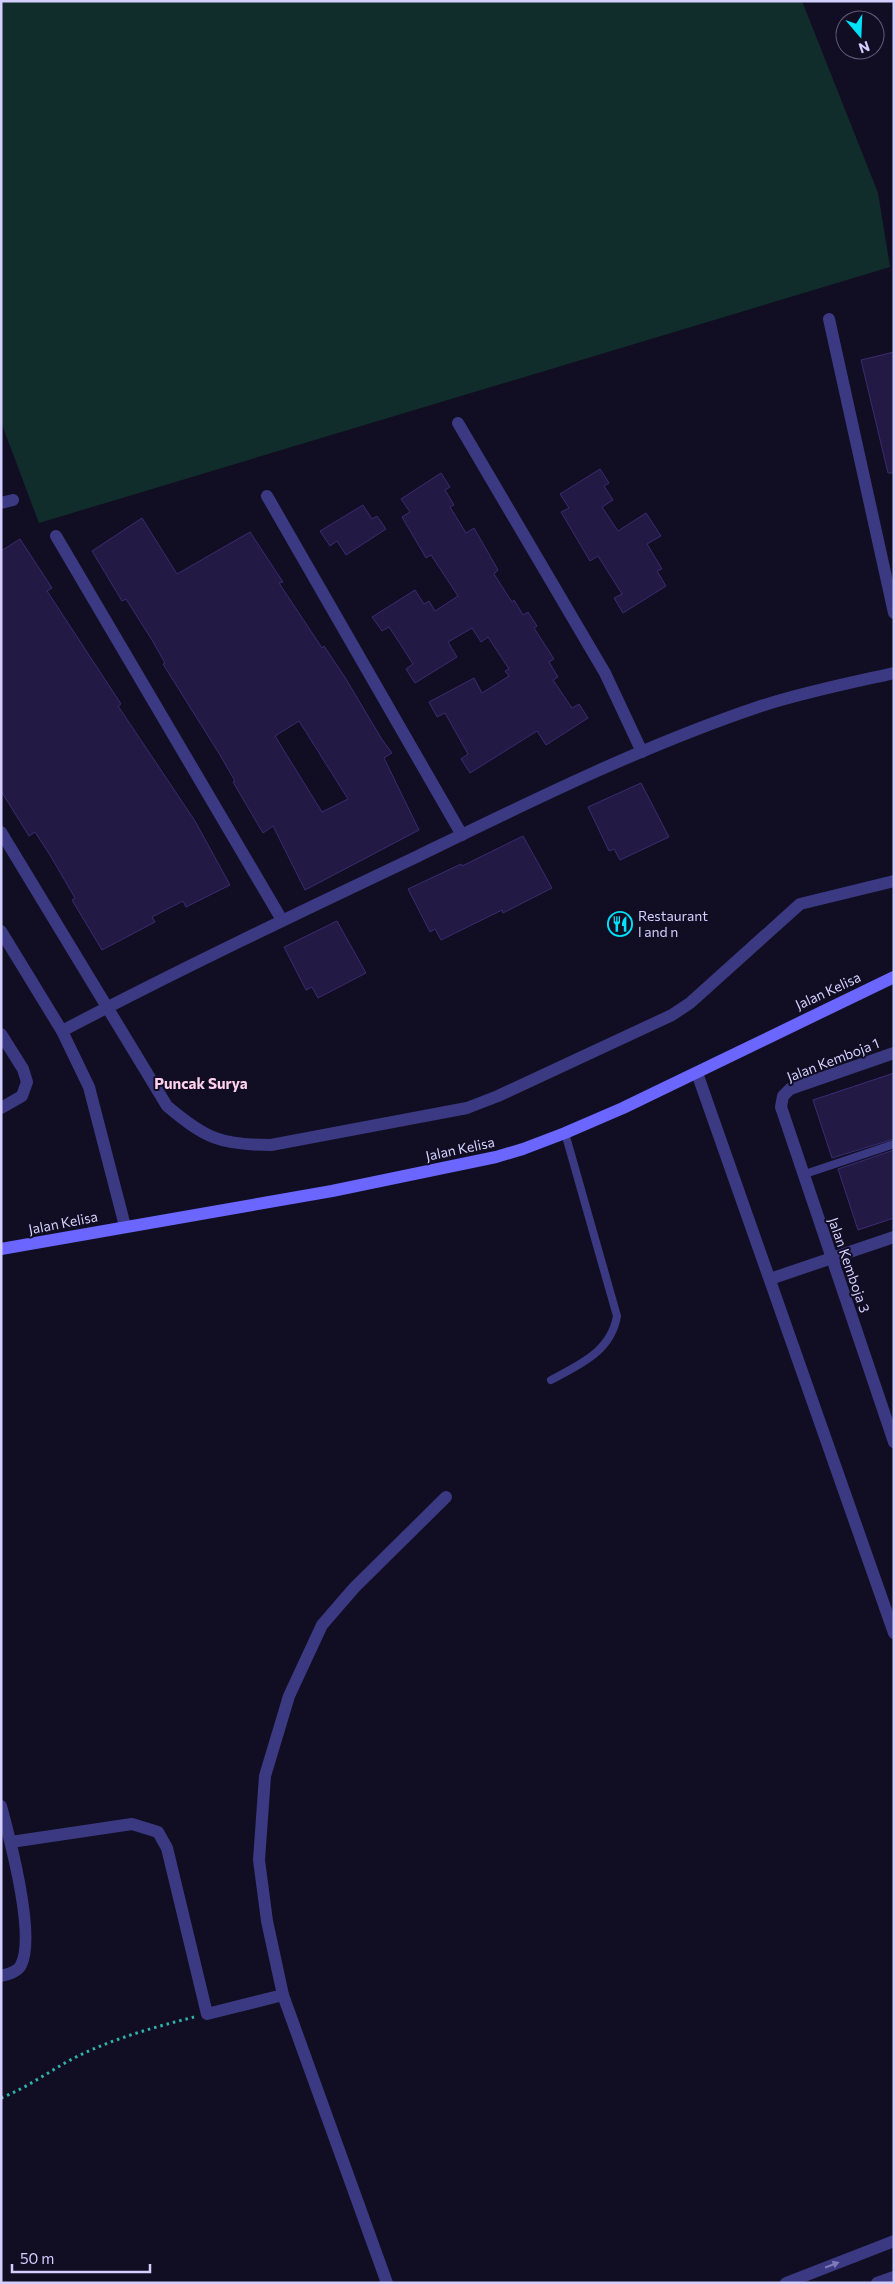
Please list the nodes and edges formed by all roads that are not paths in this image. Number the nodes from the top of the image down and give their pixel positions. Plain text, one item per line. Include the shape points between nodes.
1 (829, 319) dead end
2 (458, 423) dead end
3 (268, 496) dead end
4 (56, 536) dead end
5 (894, 613) edge
6 (894, 673) edge
7 (642, 752) junction
8 (1, 832) edge
9 (462, 835) junction
10 (894, 881) edge
11 (282, 920) junction
12 (1, 931) edge
13 (894, 977) edge
14 (108, 1006) junction
15 (62, 1031) junction
16 (1, 1034) edge
17 (894, 1053) edge
18 (697, 1072) junction
19 (783, 1096) joint
20 (1, 1108) edge
21 (565, 1134) junction
22 (894, 1144) edge
23 (802, 1175) junction
24 (125, 1226) junction
25 (894, 1237) edge
26 (1, 1249) edge
27 (831, 1258) junction
28 (770, 1279) junction
29 (551, 1380) dead end
30 (894, 1442) edge
31 (446, 1497) dead end
32 (894, 1633) edge
33 (1, 1806) edge
34 (10, 1842) junction
35 (1, 1976) edge
36 (283, 1995) junction
37 (894, 2241) edge
38 (894, 2277) edge
39 (387, 2283) edge
40 (786, 2283) edge
41 (877, 2283) edge

1 - 5 street
2 - 7 street via 605,673
3 - 9 street
4 - 11 street
6 - 7 street via 762,706
7 - 9 street
8 - 14 street
9 - 11 street
10 - 14 street via 800,904 690,1003 672,1015 498,1096 468,1108 271,1145 221,1142 194,1129 166,1106
11 - 14 street
12 - 15 street
13 - 18 main road, Jalan Kelisa
14 - 15 street
15 - 24 street via 90,1087
16 - 20 street via 27,1082 22,1096
17 - 19 street, Jalan Kemboja 1 via 790,1089
18 - 21 main road, Jalan Kelisa
18 - 28 street
19 - 23 street, Jalan Kemboja 3 via 780,1107
21 - 24 main road, Jalan Kelisa via 496,1157 342,1189
21 - 29 lane via 618,1316 612,1337 603,1347
22 - 23 lane
23 - 27 street, Jalan Kemboja 3
24 - 26 main road, Jalan Kelisa
25 - 27 street
27 - 28 street
27 - 30 street, Jalan Kemboja 3
28 - 32 street
31 - 36 street via 354,1588 322,1626 289,1696 265,1776 259,1860 266,1921
33 - 34 street
34 - 35 street via 26,1928 22,1964 15,1971
34 - 36 street via 132,1824 158,1832 167,1848 207,2014
36 - 39 street
40 -> 37 street
38 - 41 street

